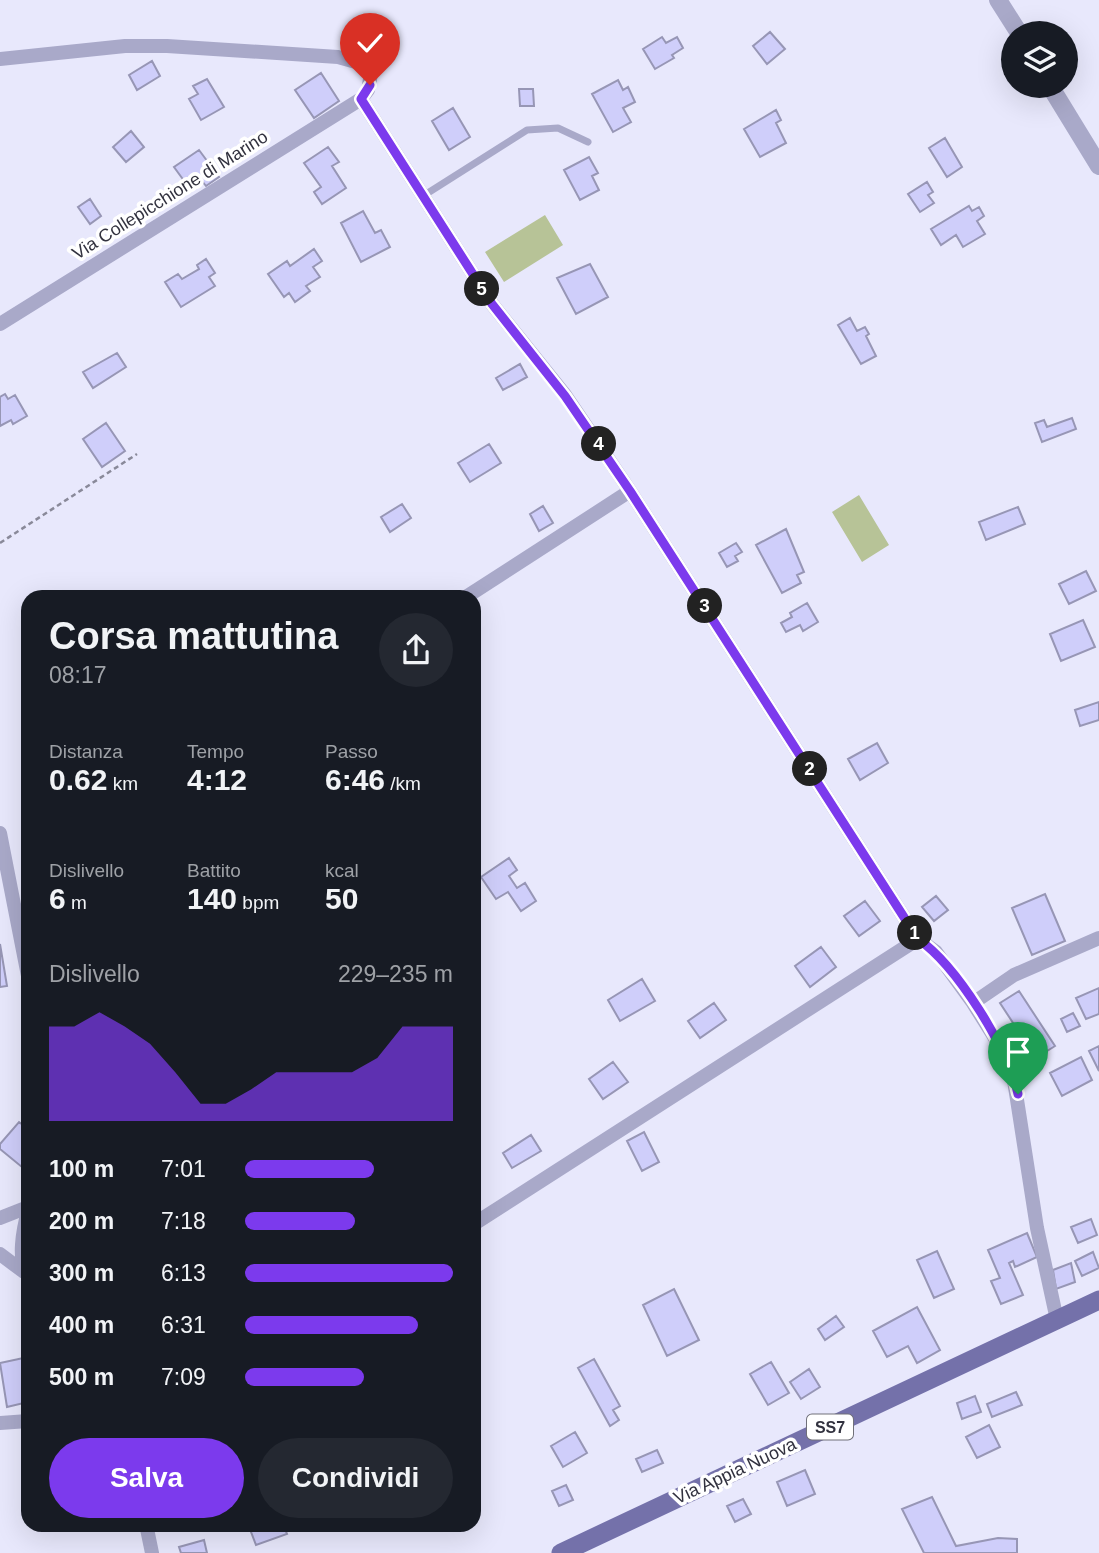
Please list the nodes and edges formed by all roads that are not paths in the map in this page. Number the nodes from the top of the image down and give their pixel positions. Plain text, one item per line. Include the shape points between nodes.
1 (998, 0) edge
2 (1011, 21) edge
3 (0, 59) edge
4 (1057, 98) edge
5 (361, 99) junction
6 (588, 142) dead end
7 (1099, 166) edge
8 (424, 196) junction
9 (0, 324) edge
10 (630, 491) junction
11 (477, 590) edge
12 (0, 833) edge
13 (1099, 938) edge
14 (918, 939) junction
15 (21, 940) edge
16 (973, 1003) junction
17 (21, 1212) edge
18 (0, 1218) edge
19 (481, 1219) edge
20 (0, 1254) edge
21 (21, 1270) edge
22 (1099, 1300) edge
23 (1057, 1320) junction
24 (21, 1422) edge
25 (0, 1423) edge
26 (148, 1532) edge
27 (152, 1553) edge
28 (561, 1553) edge

1 - 2 street
3 - 5 street via 125,46 338,57 370,69 370,85
4 - 7 street
5 - 8 street
5 - 9 street, Via Collepicchione di Marino
6 - 8 lane via 558,128 527,130
8 - 10 street via 492,304 565,396
10 - 11 street
10 - 14 street
12 - 15 street
13 - 16 street via 1014,975
14 - 16 street via 936,952
14 - 19 street
16 - 23 street via 1005,1054 1016,1084 1037,1227
17 - 18 street
20 - 21 street
22 - 23 main road, Via Appia Nuova / SS7
23 - 28 main road, Via Appia Nuova / SS7
24 - 25 street
26 - 27 street

